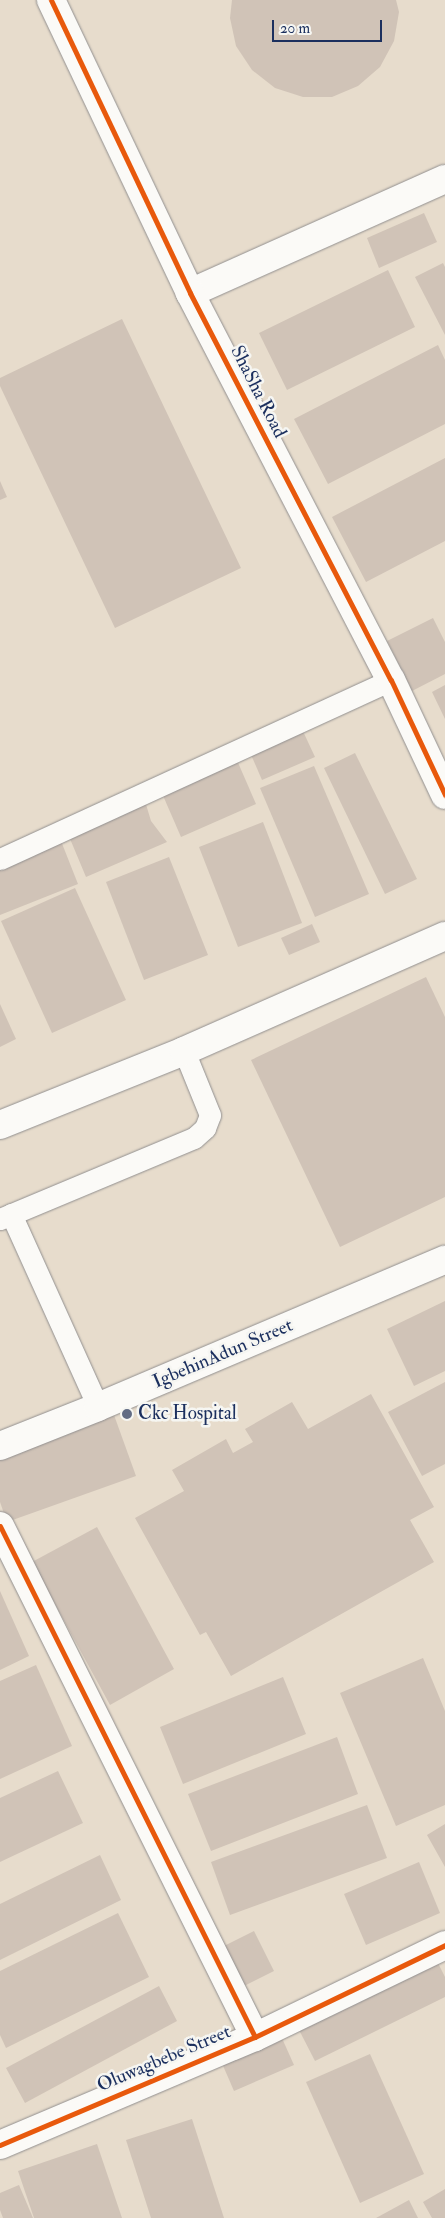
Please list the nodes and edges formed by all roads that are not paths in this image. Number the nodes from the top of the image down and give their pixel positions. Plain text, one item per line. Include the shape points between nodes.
1 (51, 0) edge
2 (445, 179) edge
3 (190, 293) junction
4 (391, 680) junction
5 (445, 795) edge
6 (0, 859) edge
7 (445, 936) edge
8 (184, 1051) junction
9 (0, 1125) edge
10 (6, 1216) edge
11 (445, 1260) edge
12 (98, 1407) junction
13 (0, 1446) edge
14 (0, 1526) edge
15 (445, 1945) edge
16 (256, 2037) junction
17 (0, 2145) edge

1 - 3 street, ShaSha Road
2 - 3 street
3 - 4 street, ShaSha Road
4 - 5 street, ShaSha Road
4 - 6 lane
7 - 8 street
8 - 9 street
8 - 10 lane via 210,1116 205,1128 194,1138
10 - 12 lane
11 - 12 street, IgbehinAdun Street
12 - 13 street, IgbehinAdun Street
14 - 16 street
15 - 16 street, Oluwagbebe Street
16 - 17 street, Oluwagbebe Street

